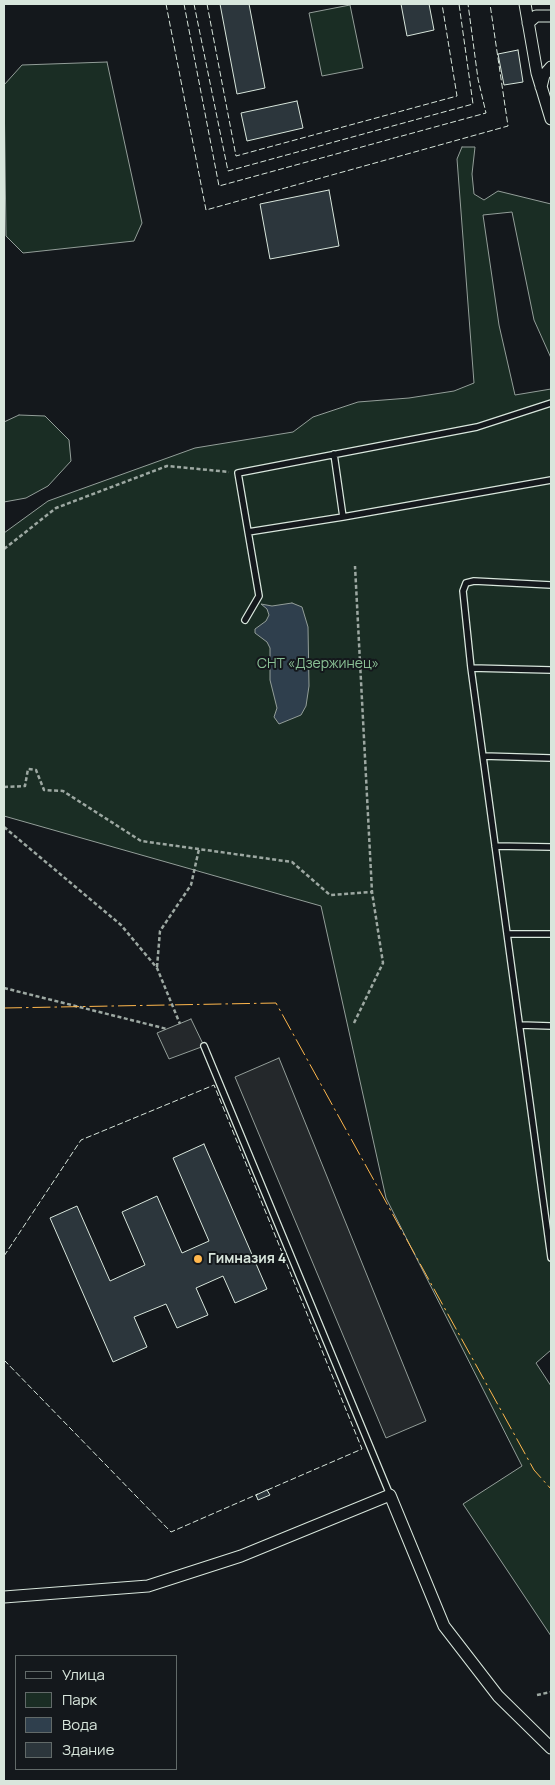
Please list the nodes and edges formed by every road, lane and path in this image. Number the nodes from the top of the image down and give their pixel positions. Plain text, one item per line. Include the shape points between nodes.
1 (525, 4) edge
2 (551, 16) edge
3 (528, 23) junction
4 (551, 67) edge
5 (541, 88) junction
6 (551, 119) edge
7 (551, 403) edge
8 (334, 454) junction
9 (238, 473) junction
10 (551, 480) edge
11 (343, 517) junction
12 (248, 532) junction
13 (4, 549) edge
14 (355, 566) dead end
15 (551, 585) edge
16 (244, 620) dead end
17 (471, 668) junction
18 (551, 670) edge
19 (483, 756) junction
20 (551, 758) edge
21 (4, 787) edge
22 (4, 827) edge
23 (495, 846) junction
24 (551, 847) edge
25 (199, 849) junction
26 (372, 892) junction
27 (507, 934) junction
28 (551, 934) edge
29 (157, 968) junction
30 (4, 988) edge
31 (354, 1022) dead end
32 (180, 1024) dead end
33 (520, 1025) junction
34 (551, 1026) edge
35 (168, 1029) dead end
36 (204, 1046) dead end
37 (551, 1258) edge
38 (390, 1495) junction
39 (4, 1598) edge
40 (551, 1692) edge
41 (537, 1696) dead end
42 (551, 1748) edge

1 - 3 street
2 - 3 street via 536,16
3 - 5 street
4 - 5 street via 544,75
5 - 6 street
7 - 8 lane via 477,427
8 - 9 lane
8 - 11 lane
9 - 12 lane
9 - 13 path via 167,466 56,508
10 - 11 lane
11 - 12 lane
12 - 16 lane via 259,596
14 - 26 path
15 - 17 lane via 466,583 463,591
17 - 18 lane
17 - 19 lane
19 - 20 lane
19 - 23 lane
21 - 25 path via 25,786 28,769 36,770 44,790 63,791 141,841
22 - 29 path via 121,925
23 - 24 lane
23 - 27 lane
25 - 26 path via 292,862 330,895
25 - 29 path via 191,885 160,932
26 - 31 path via 383,963
27 - 28 lane
27 - 33 lane
29 - 32 path
30 - 35 path
33 - 34 lane
33 - 37 lane
36 - 38 lane
38 - 39 street via 241,1556 148,1586
38 - 42 street via 444,1626 498,1696
40 - 41 path

